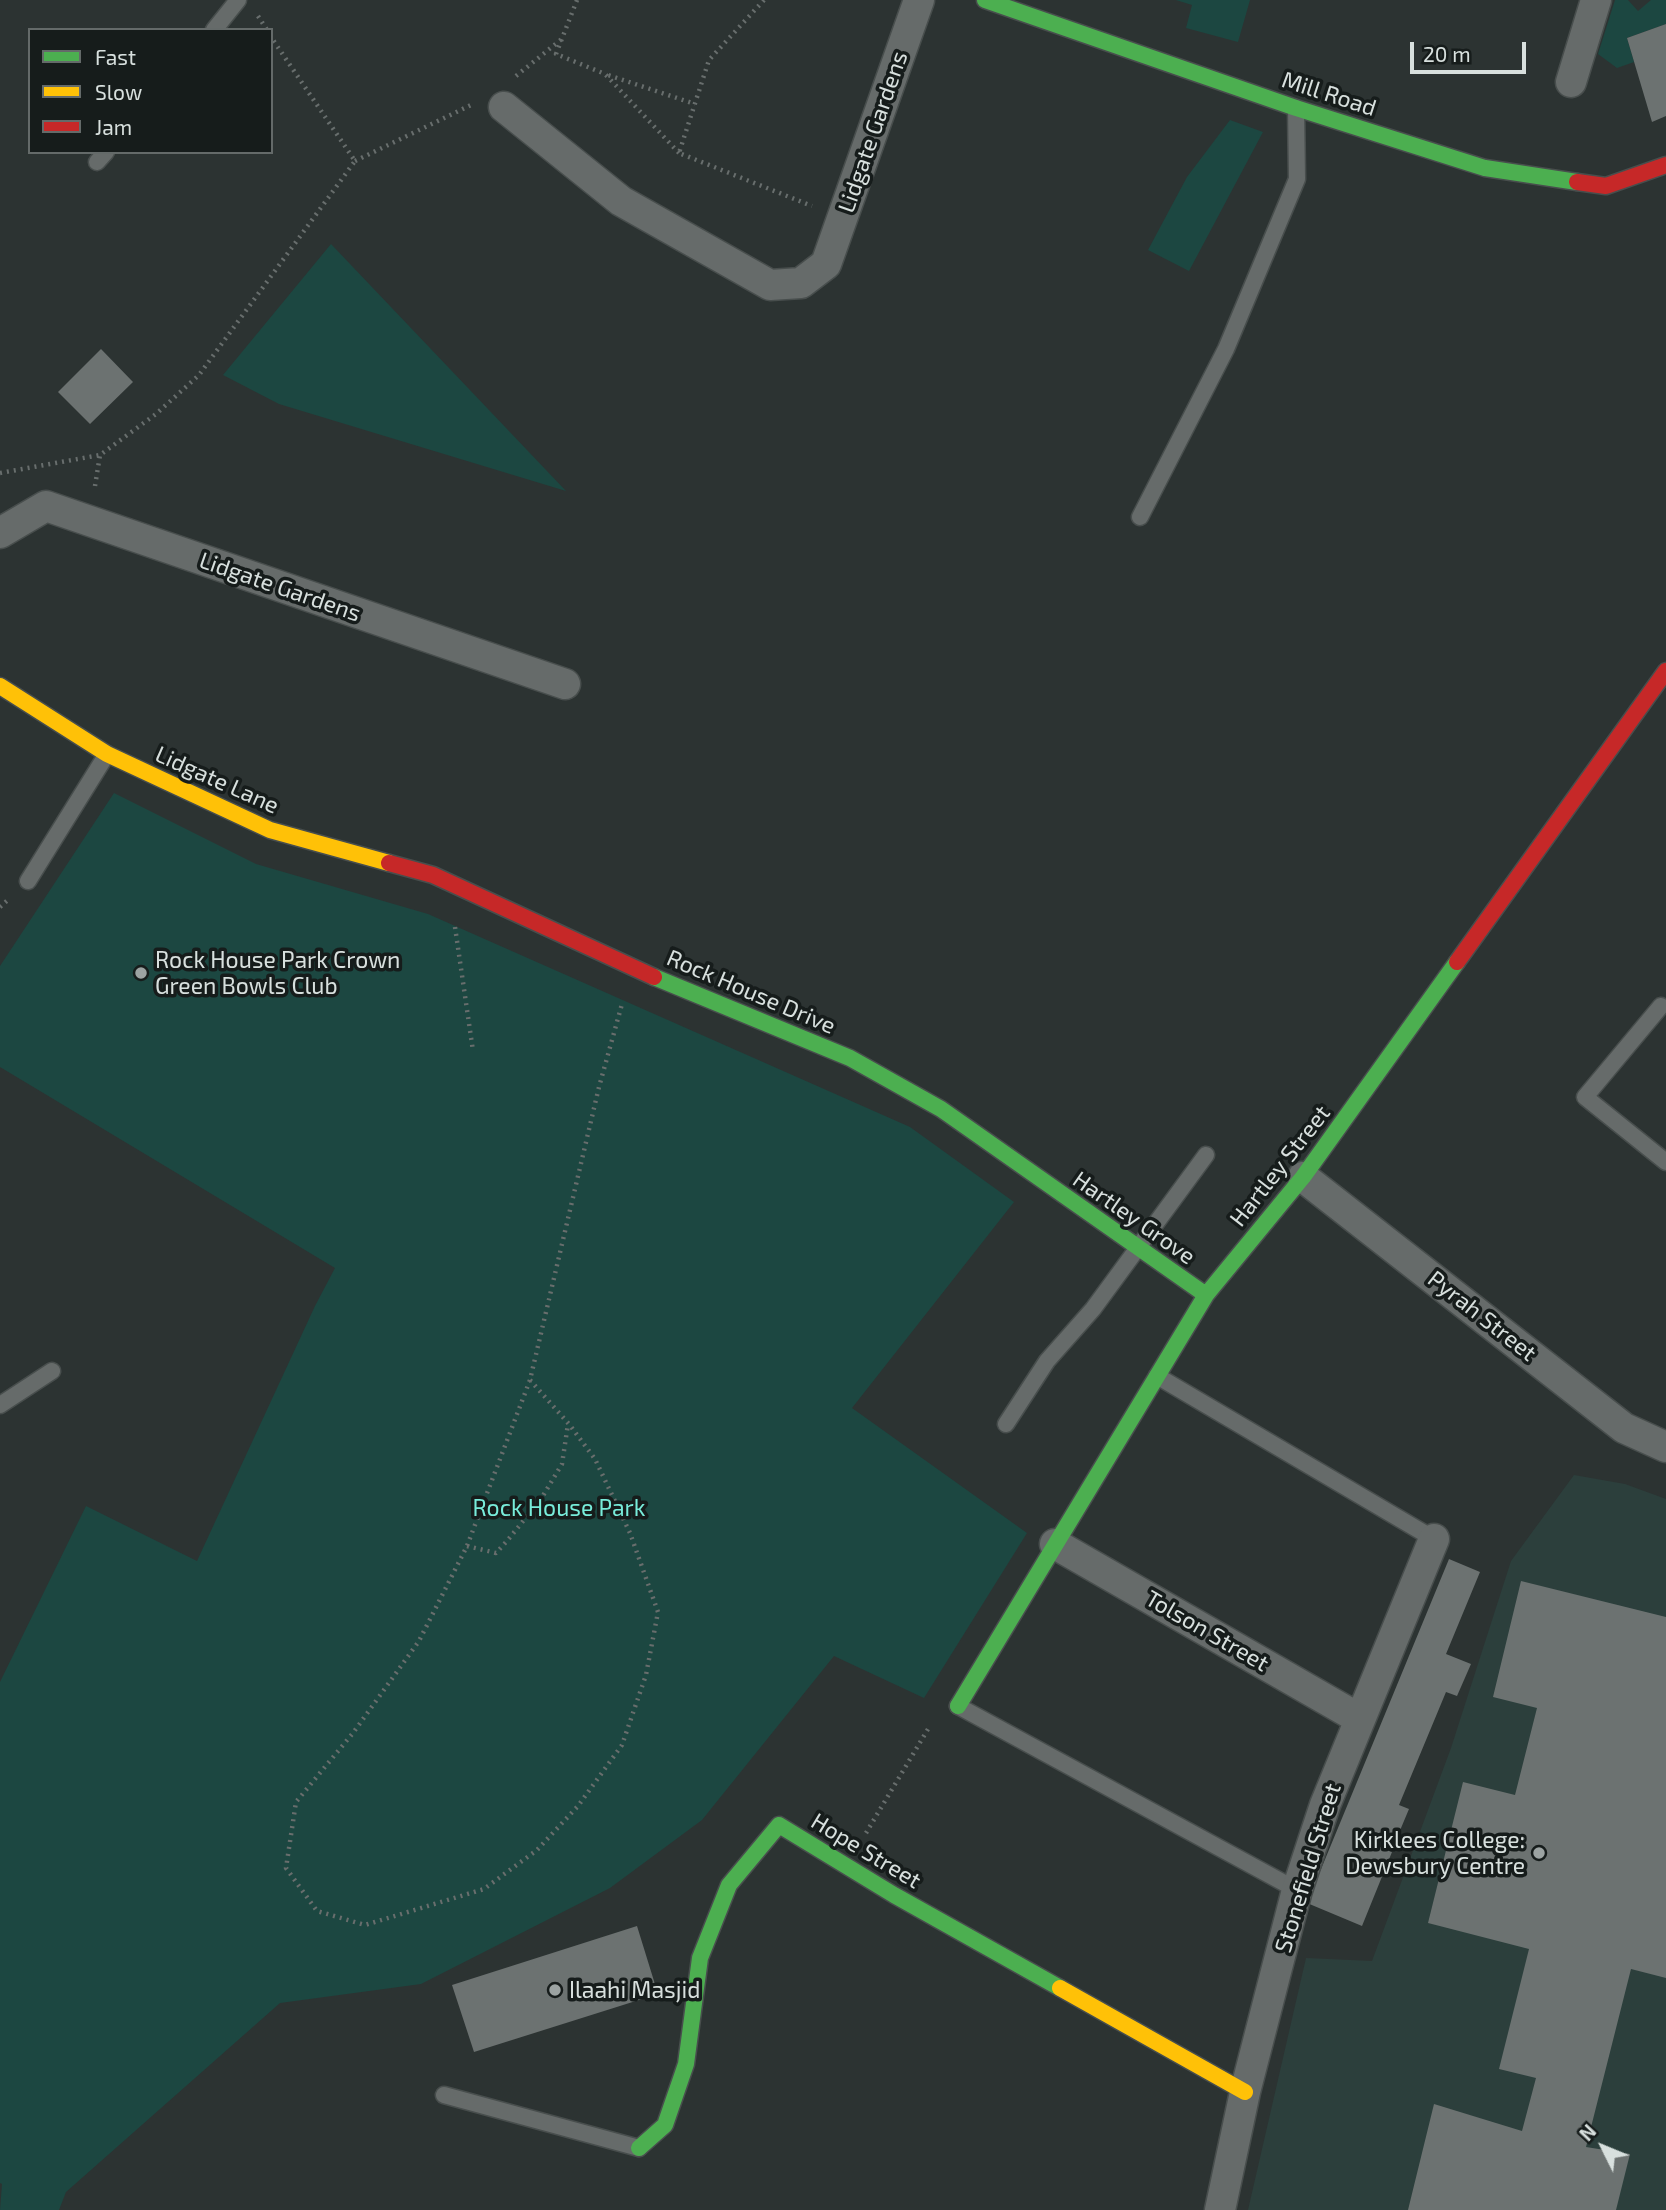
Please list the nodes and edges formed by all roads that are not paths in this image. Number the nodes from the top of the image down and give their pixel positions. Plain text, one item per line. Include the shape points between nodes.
1 (238, 0) edge
2 (919, 0) edge
3 (985, 0) edge
4 (1596, 0) edge
5 (216, 28) edge
6 (1571, 82) dead end
7 (504, 107) dead end
8 (1296, 108) junction
9 (1666, 165) edge
10 (1140, 517) dead end
11 (0, 533) edge
12 (1666, 671) edge
13 (565, 684) dead end
14 (0, 686) edge
15 (107, 754) junction
16 (440, 879) joint
17 (28, 881) dead end
18 (1661, 1006) dead end
19 (1206, 1155) dead end
20 (1666, 1162) edge
21 (1036, 1177) joint
22 (1303, 1177) junction
23 (1137, 1248) junction
24 (1206, 1295) junction
25 (52, 1371) dead end
26 (1157, 1376) junction
27 (0, 1405) edge
28 (1006, 1424) dead end
29 (1666, 1447) edge
30 (1434, 1539) joint
31 (1055, 1544) junction
32 (958, 1706) joint
33 (1360, 1718) junction
34 (1297, 1890) junction
35 (1245, 2092) junction
36 (444, 2095) dead end
37 (639, 2148) joint
38 (1220, 2210) edge

1 - 5 lane
2 - 7 street, Lidgate Gardens via 826,264 801,283 770,285 621,201
3 - 8 street, Mill Road
4 - 6 street
8 - 9 street, Mill Road via 1485,168 1606,186
8 - 10 lane via 1297,179 1226,349
11 - 13 street, Lidgate Gardens via 46,506
12 - 22 street, Hartley Street
14 - 15 street, Lidgate Lane
15 - 16 street, Lidgate Lane via 270,830
15 - 17 lane
16 - 21 street, Rock House Drive via 670,984 850,1058 941,1109
18 - 20 lane via 1585,1097
19 - 23 lane
21 - 23 street, Hartley Grove
22 - 24 street, Hartley Street
22 - 29 street, Pyrah Street via 1624,1428
23 - 24 street, Hartley Grove
23 - 28 lane via 1093,1309 1047,1361
24 - 26 street, Hartley Street
25 - 27 lane
26 - 30 lane
26 - 31 street, Hartley Street
30 - 33 street, Stonefield Street
31 - 32 street, Hartley Street
31 - 33 street, Tolson Street
32 - 34 lane
33 - 34 street, Stonefield Street
34 - 35 street, Stonefield Street
35 - 37 street, Hope Street via 779,1825 729,1885 700,1958 686,2064 665,2125
35 - 38 street, Stonefield Street
36 - 37 lane

